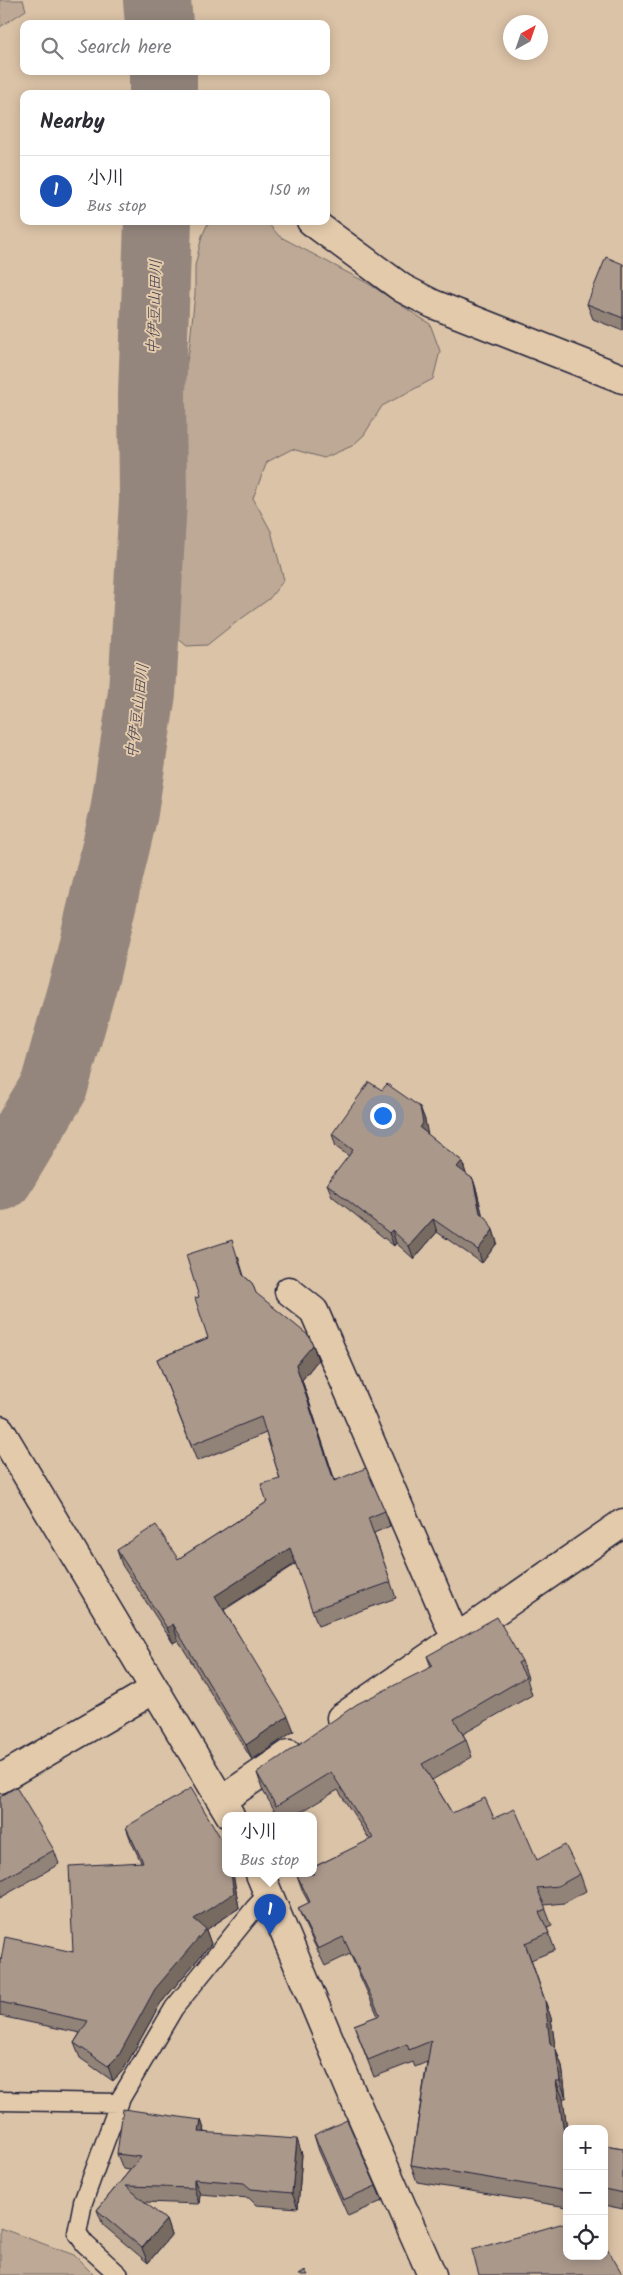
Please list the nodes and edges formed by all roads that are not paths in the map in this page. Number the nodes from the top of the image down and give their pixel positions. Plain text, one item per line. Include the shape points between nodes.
1 (316, 225) edge
2 (623, 379) edge
3 (289, 1290) dead end
4 (0, 1430) edge
5 (623, 1523) edge
6 (456, 1638) junction
7 (155, 1689) junction
8 (0, 1779) edge
9 (227, 1808) edge
10 (264, 1884) edge
11 (0, 2102) edge
12 (119, 2103) junction
13 (120, 2275) edge
14 (432, 2275) edge

1 - 2 street via 402,288 433,304
3 - 6 street via 314,1310
4 - 7 street
5 - 6 street
6 - 9 street via 315,1736
7 - 8 street
7 - 9 street
10 - 12 lane via 254,1909 174,2008
10 - 14 street
11 - 12 lane
12 - 13 lane via 83,2202 77,2233

